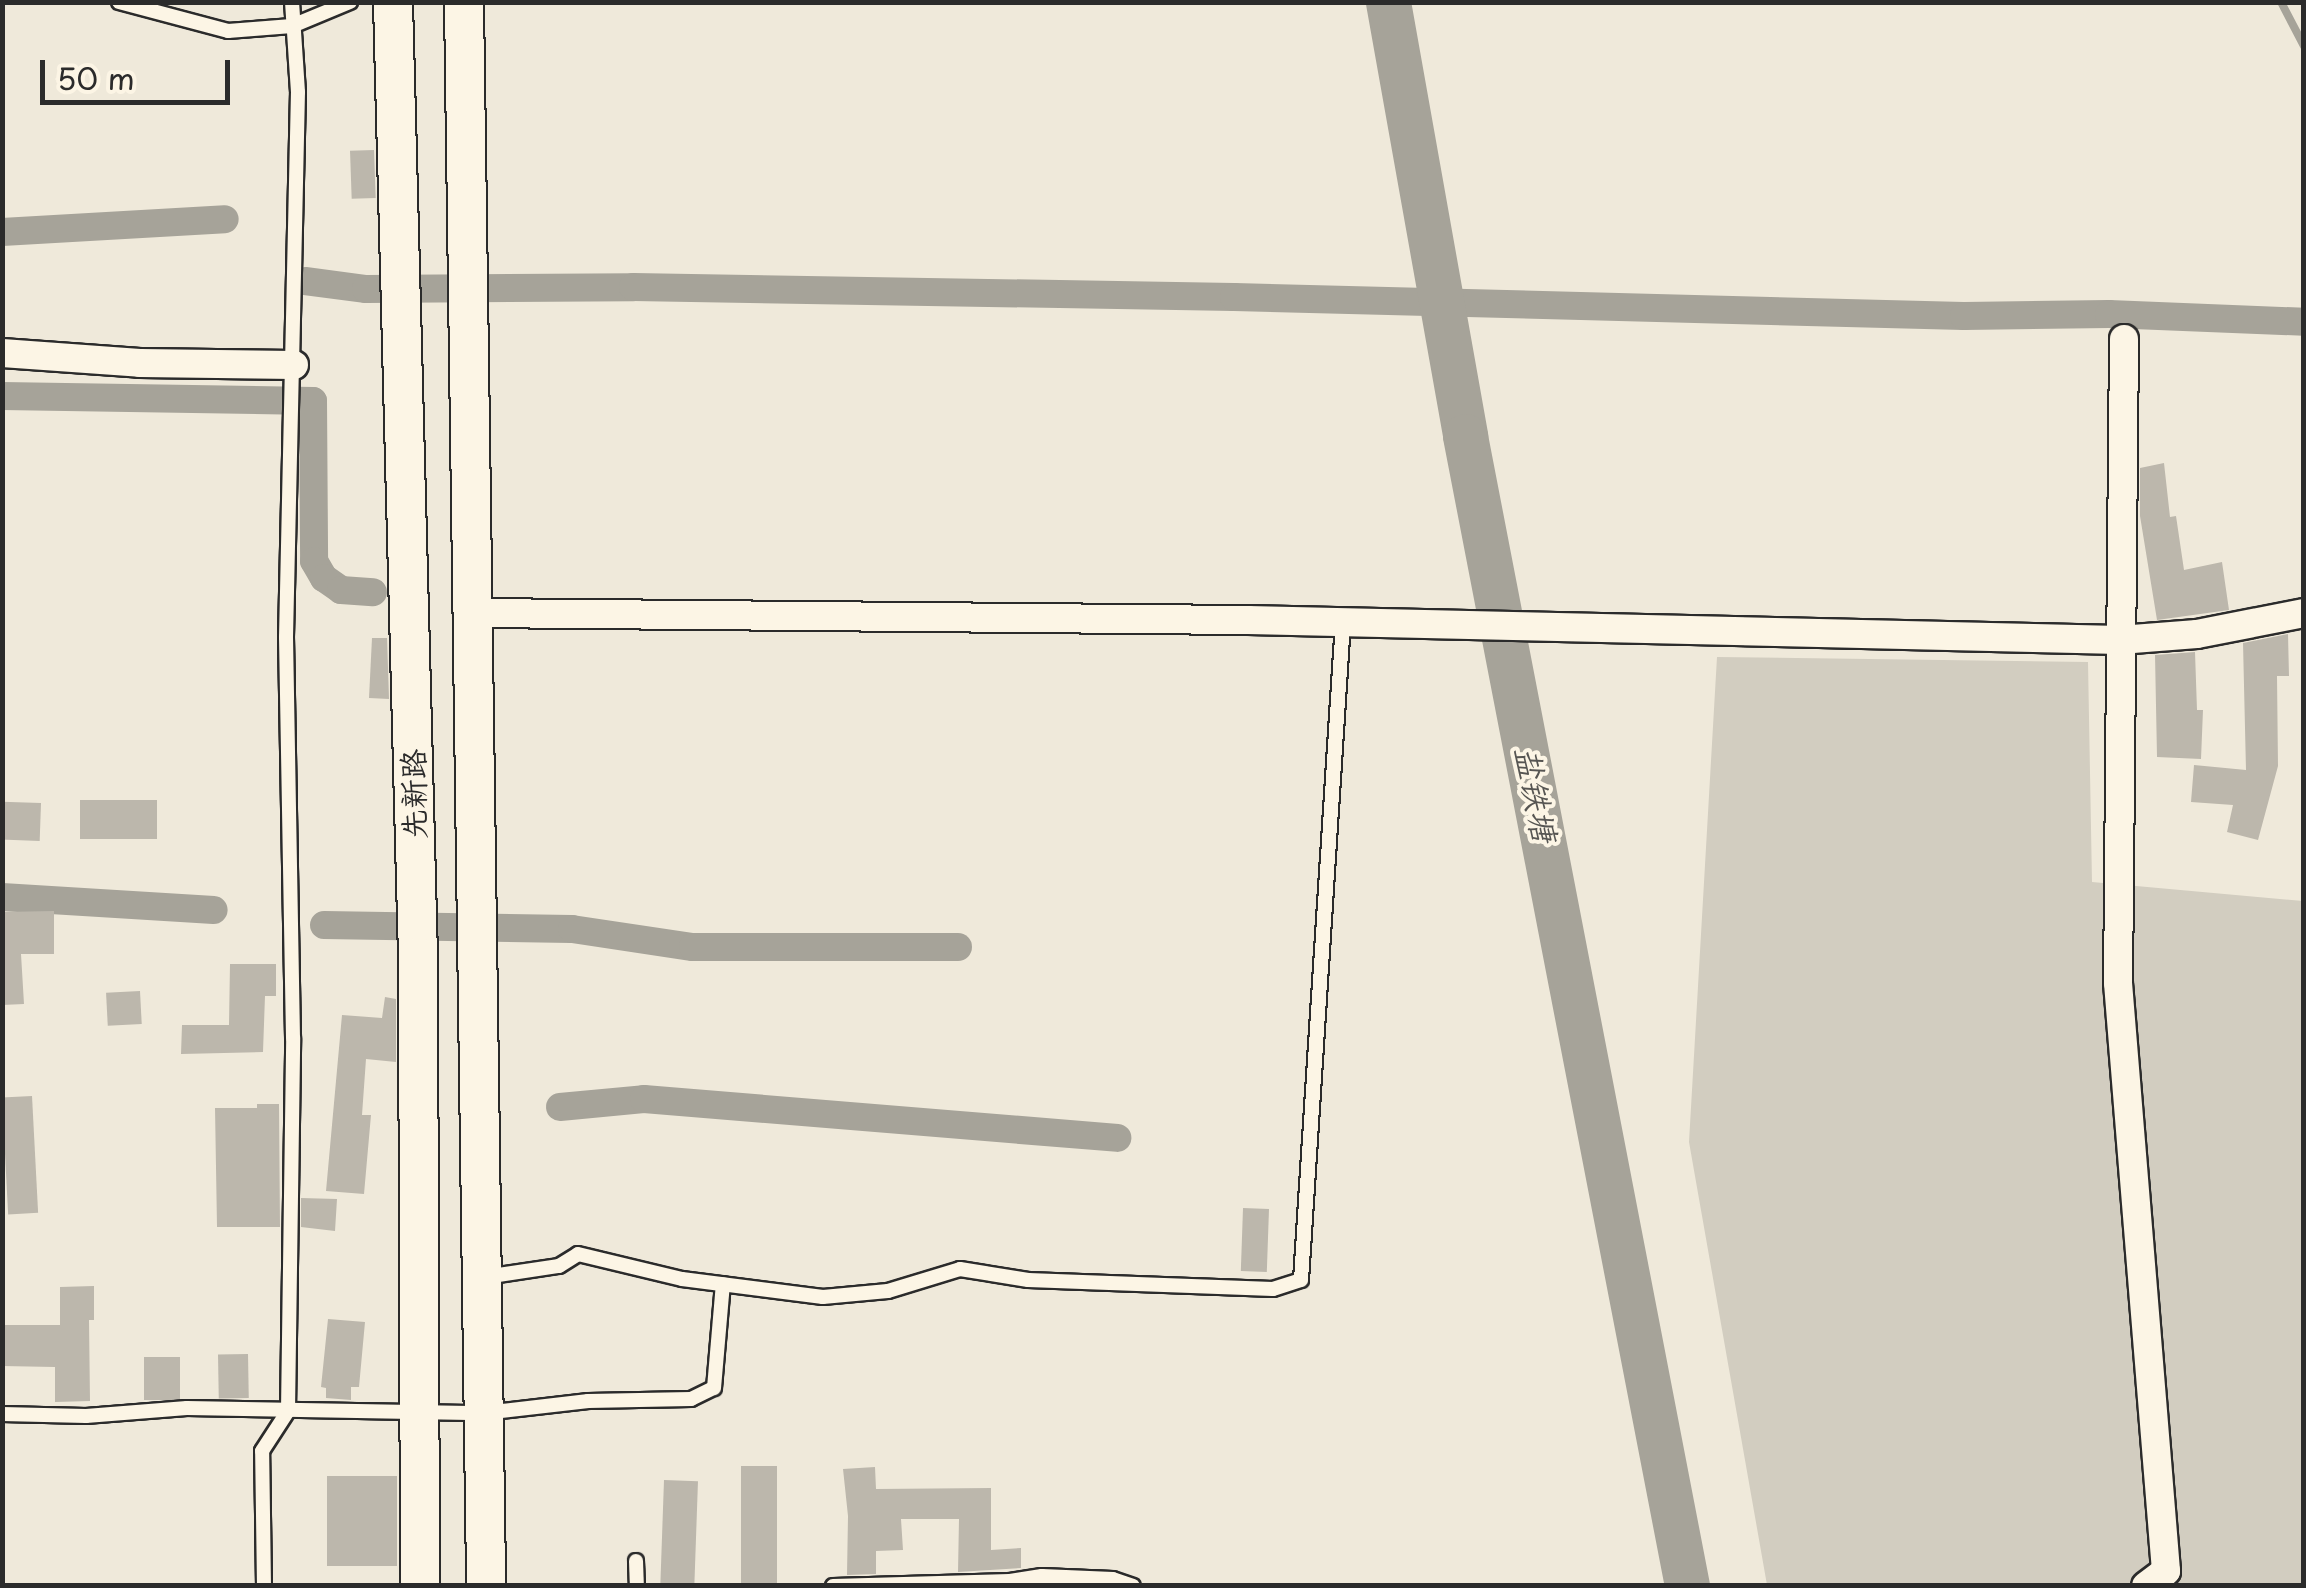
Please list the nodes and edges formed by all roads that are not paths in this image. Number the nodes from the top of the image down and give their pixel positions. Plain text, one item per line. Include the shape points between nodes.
1 (120, 2) edge
2 (292, 2) edge
3 (350, 2) edge
4 (392, 2) edge
5 (464, 2) edge
6 (292, 26) junction
7 (2124, 340) dead end
8 (2, 354) edge
9 (294, 365) junction
10 (474, 613) junction
11 (2304, 613) edge
12 (1343, 622) junction
13 (2120, 640) junction
14 (482, 1278) junction
15 (723, 1284) junction
16 (422, 1409) junction
17 (288, 1412) junction
18 (484, 1413) junction
19 (2, 1414) edge
20 (636, 1560) dead end
21 (1042, 1580) edge
22 (2151, 1581) edge
23 (837, 1585) edge
24 (264, 1586) edge
25 (420, 1586) edge
26 (486, 1586) edge
27 (637, 1586) edge
28 (1134, 1586) edge

1 - 6 lane via 228,31
2 - 6 lane
3 - 6 lane
4 - 16 main road, 先新路 via 418,957
5 - 10 main road, 先新路
6 - 9 lane via 298,92
7 - 13 street
8 - 9 street
9 - 17 lane via 286,637 293,1038
10 - 12 street
10 - 14 main road, 先新路
11 - 13 street via 2197,634
12 - 13 street
12 - 15 lane via 1301,1280 1273,1289 1028,1280 960,1269 888,1292 823,1297
13 - 22 street via 2118,983
14 - 15 lane via 559,1266 578,1254
14 - 18 main road, 先新路
15 - 18 lane via 714,1388 692,1399
16 - 17 lane
16 - 18 lane
16 - 25 main road, 先新路
17 - 19 lane
17 - 24 lane via 262,1452
18 - 26 main road, 先新路
20 - 27 lane
21 - 23 lane
21 - 28 lane via 1113,1579

